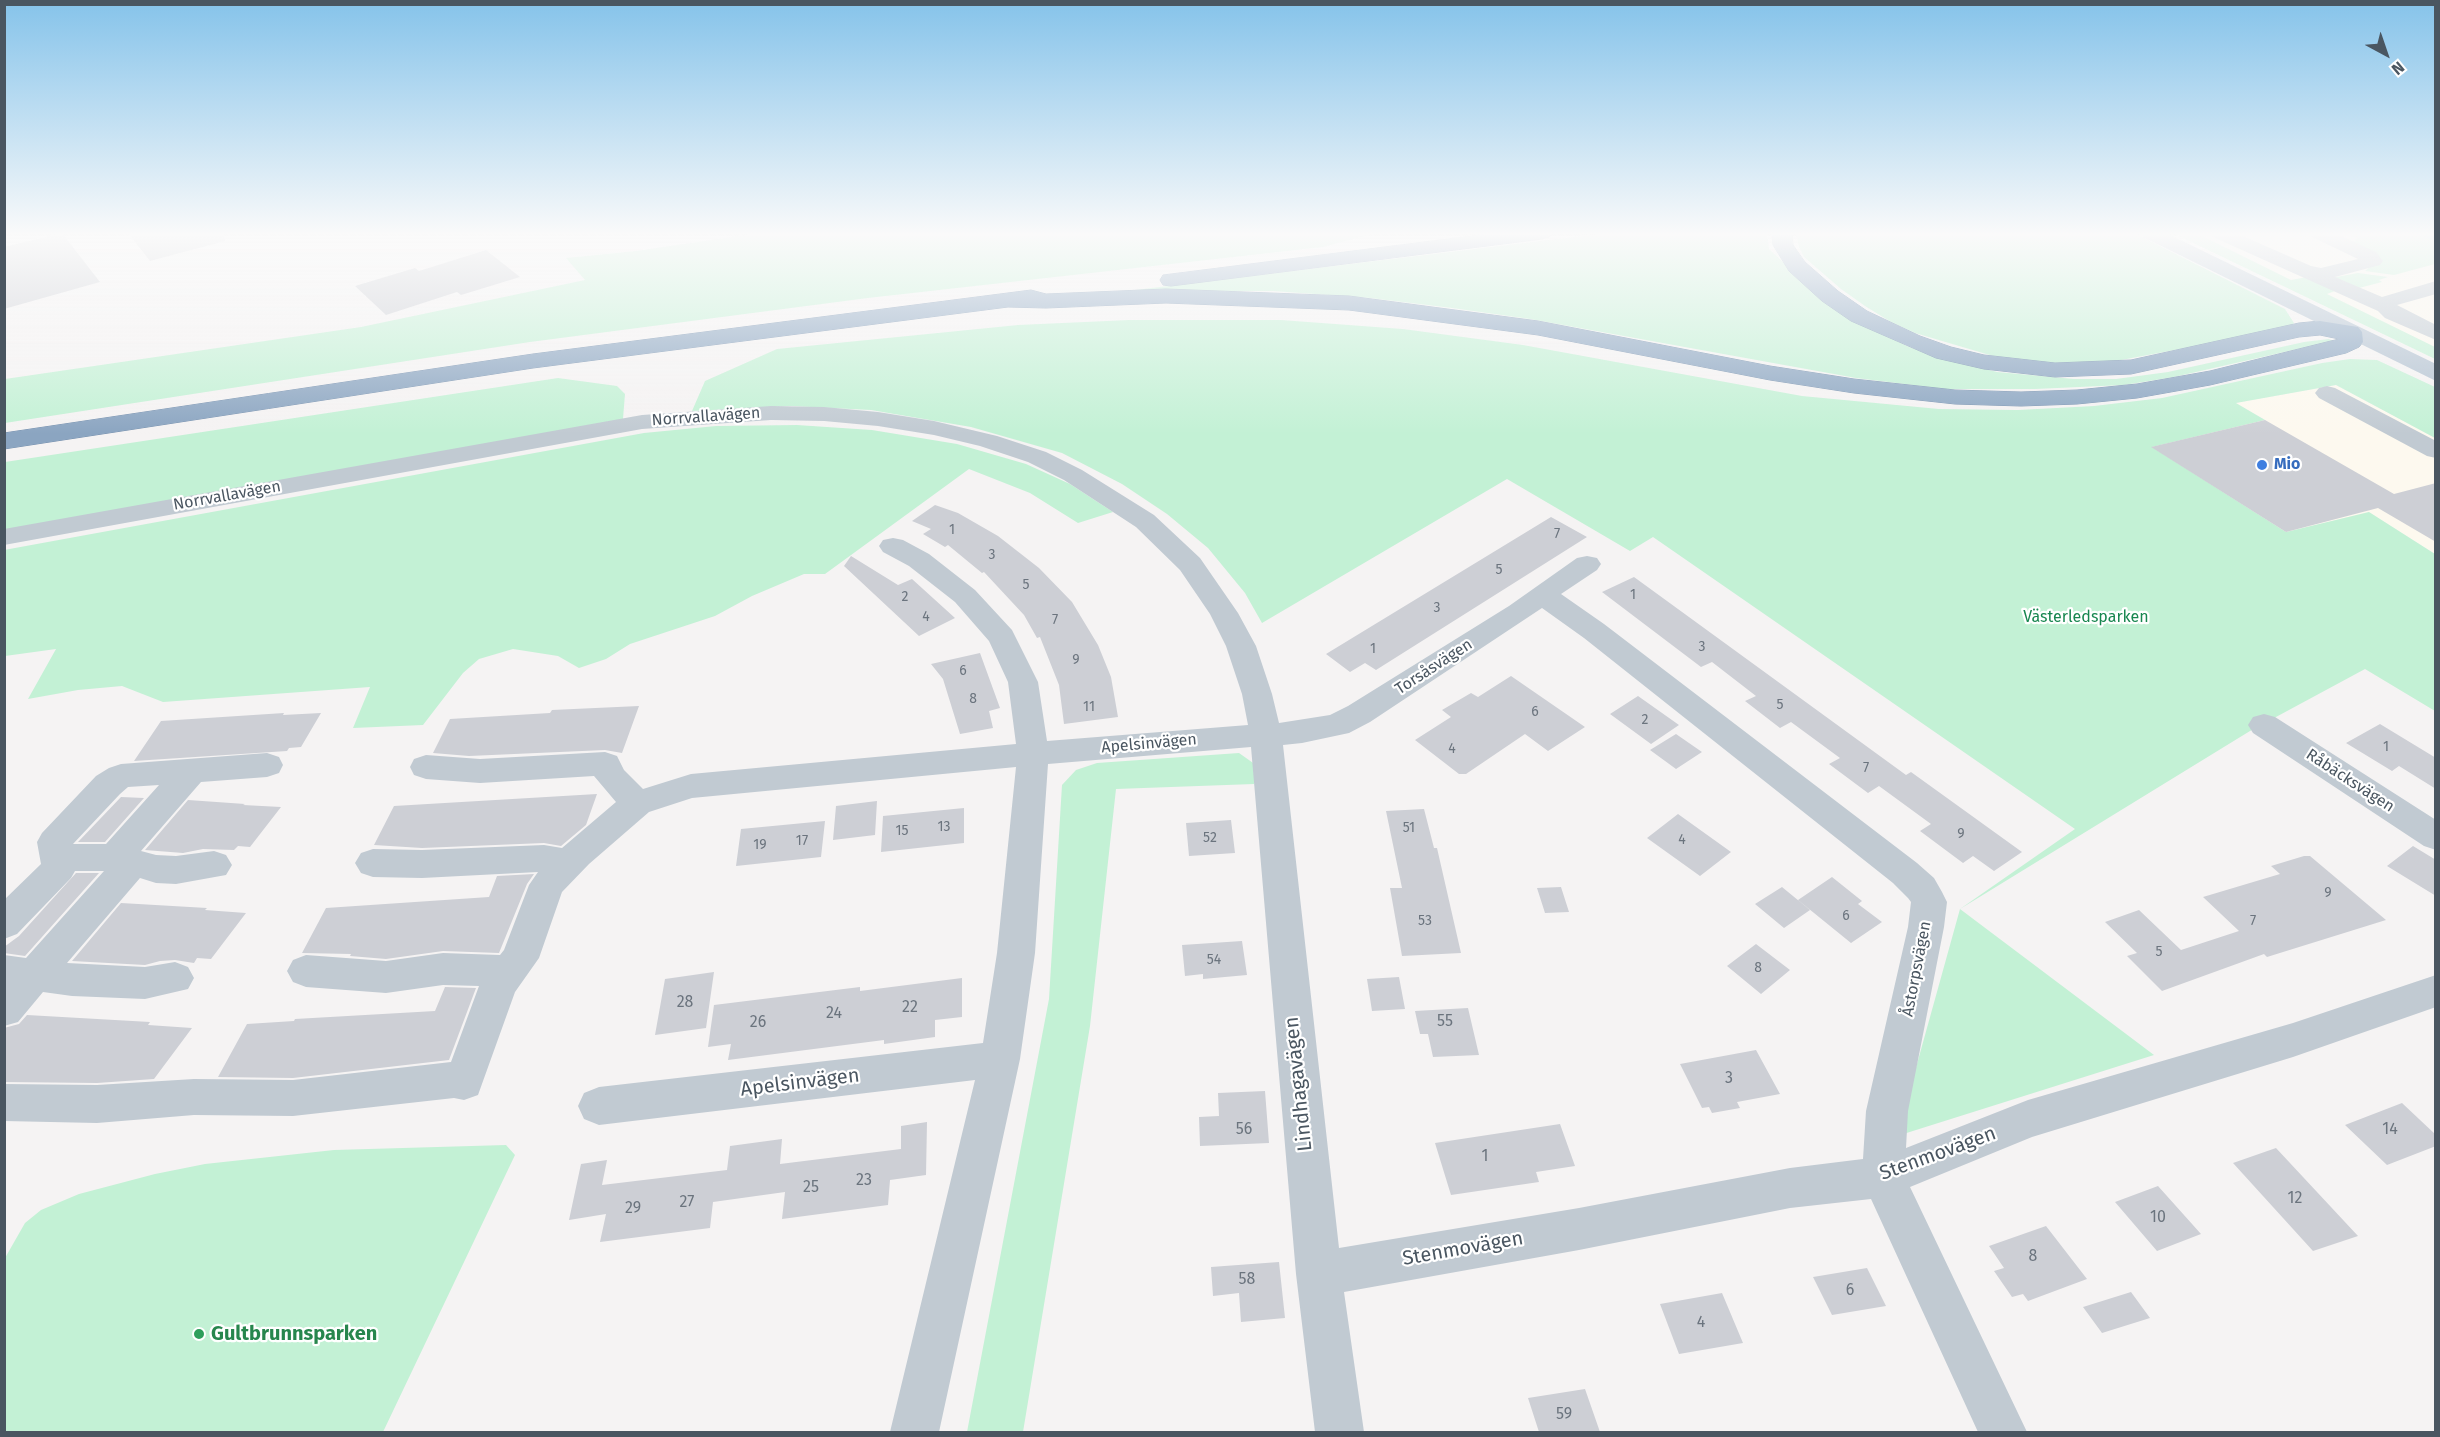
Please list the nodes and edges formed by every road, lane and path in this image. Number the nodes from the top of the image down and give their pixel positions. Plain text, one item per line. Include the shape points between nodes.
1 (917, 300) edge
2 (1008, 300) edge
3 (1010, 300) edge
4 (1074, 300) edge
5 (1259, 300) edge
6 (1836, 300) edge
7 (2285, 300) edge
8 (2372, 300) edge
9 (2390, 300) edge
10 (2386, 306) junction
11 (2350, 332) junction
12 (2436, 334) edge
13 (2436, 374) edge
14 (2328, 393) dead end
15 (4, 429) edge
16 (4, 441) edge
17 (2436, 451) edge
18 (4, 537) edge
19 (893, 546) dead end
20 (1587, 564) dead end
21 (1542, 594) junction
22 (2264, 725) dead end
23 (1266, 734) junction
24 (1033, 754) junction
25 (267, 765) dead end
26 (426, 767) dead end
27 (192, 770) junction
28 (637, 802) junction
29 (2436, 837) edge
30 (56, 860) junction
31 (124, 860) junction
32 (373, 863) dead end
33 (569, 863) junction
34 (214, 865) dead end
35 (4, 924) edge
36 (306, 971) dead end
37 (509, 971) junction
38 (21, 972) edge
39 (175, 978) dead end
40 (2436, 992) edge
41 (4, 1010) edge
42 (1000, 1059) junction
43 (4, 1102) edge
44 (599, 1106) dead end
45 (1883, 1177) junction
46 (1319, 1274) junction
47 (915, 1432) edge
48 (1340, 1432) edge
49 (2003, 1432) edge

1 - 15 highway via 649,333
2 - 16 highway via 544,359
3 - 4 highway
5 - 11 highway via 1349,303 1437,313 1854,386 1955,397 2021,399 2138,391 2210,378 2338,348 2350,342
6 - 11 highway via 1859,316 1944,352 1984,362 2055,370 2131,367 2299,330
7 - 11 main road
8 - 10 street
9 - 10 street
10 - 12 street
11 - 13 main road
14 - 17 street
18 - 23 street, Norrvallavägen via 642,422 771,413 878,419 934,428 1036,457 1145,521 1190,564 1224,613 1241,645
19 - 24 street via 919,560 965,596 1002,637 1023,682
20 - 21 street, Torsåsvägen
21 - 23 street, Torsåsvägen via 1338,725
21 - 45 street, Åstorpsvägen via 1921,888 1929,902 1926,927 1887,1111
22 - 29 street, Råbäcksvägen
23 - 24 street, Apelsinvägen
23 - 46 street, Lindhagavägen
24 - 28 street, Apelsinvägen via 691,786
24 - 42 street via 1016,953
25 - 27 street
26 - 28 street via 480,771 604,764 610,776
27 - 30 street via 121,776 54,842
27 - 31 street
28 - 33 street
30 - 31 street
30 - 35 street via 59,868
31 - 34 street via 156,869
31 - 38 street
32 - 33 street via 544,858
33 - 37 street via 547,885 520,958
36 - 37 street via 386,976 443,969
37 - 43 street via 498,985 464,1082 293,1098 194,1097 97,1104
38 - 39 street via 72,980 145,983
38 - 41 street
40 - 45 street, Stenmovägen via 2293,1040 2028,1119
42 - 44 street, Apelsinvägen
42 - 47 street
45 - 46 street, Stenmovägen via 1790,1188
45 - 49 street, Åstorpsvägen
46 - 48 street, Lindhagavägen

